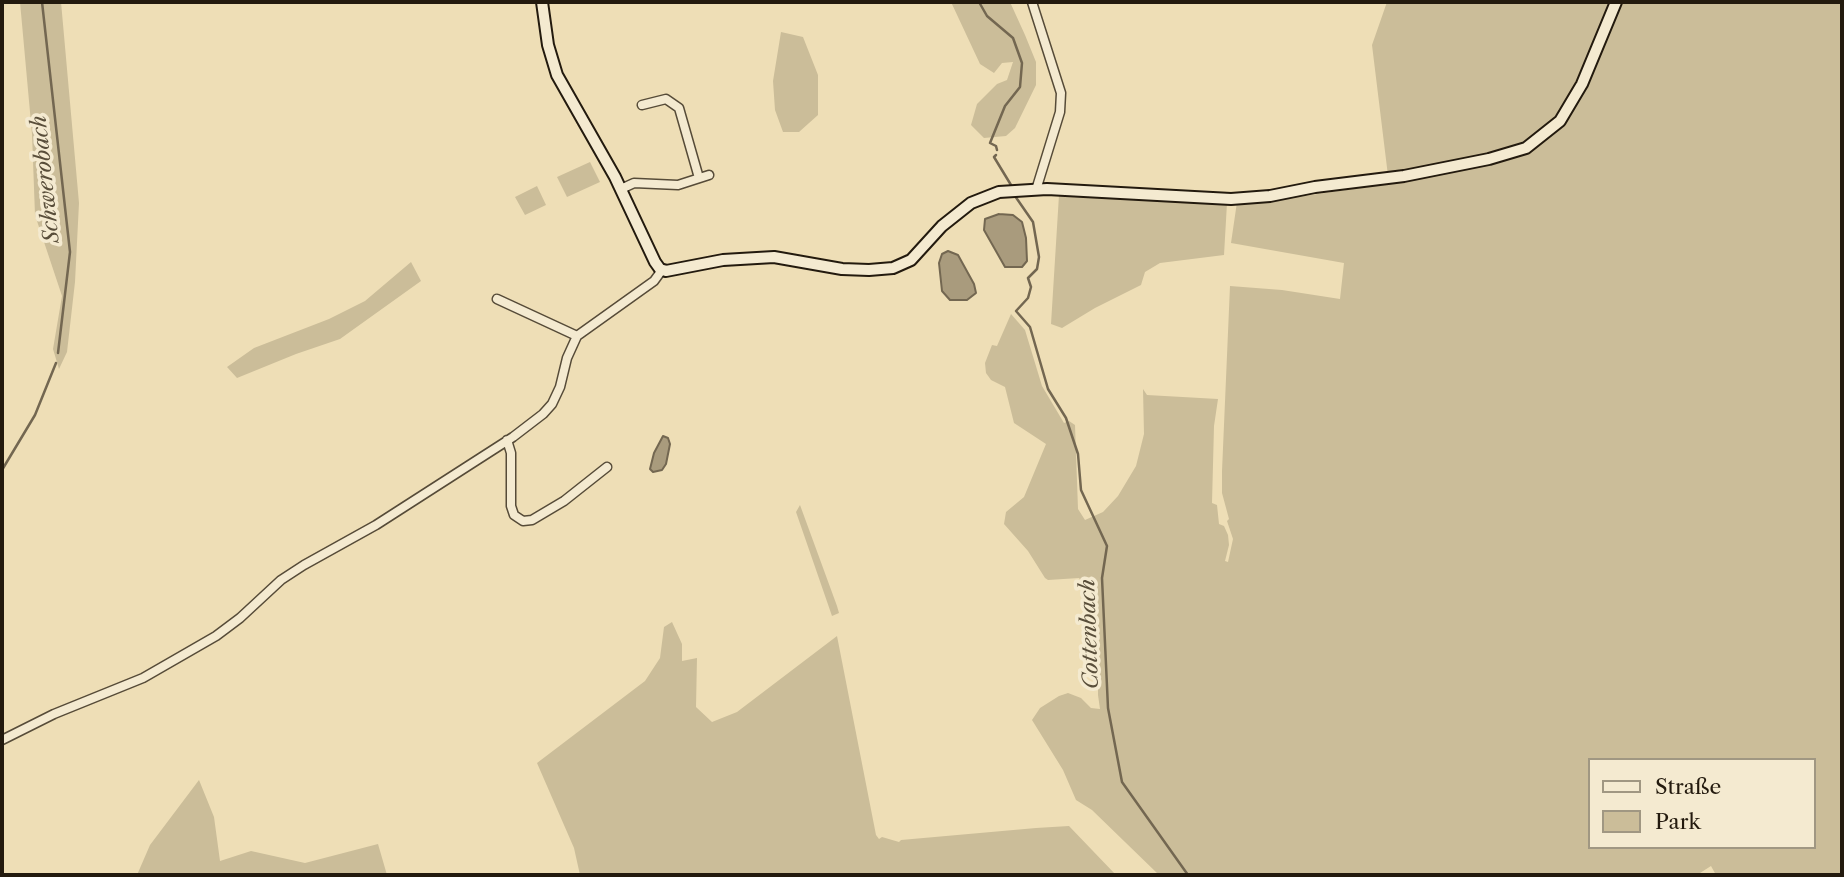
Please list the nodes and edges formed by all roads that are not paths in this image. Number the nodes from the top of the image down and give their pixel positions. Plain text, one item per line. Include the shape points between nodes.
1 (542, 2) edge
2 (1032, 2) edge
3 (1616, 2) edge
4 (642, 105) dead end
5 (709, 175) dead end
6 (699, 178) junction
7 (621, 189) junction
8 (1036, 190) junction
9 (662, 270) junction
10 (496, 299) dead end
11 (577, 336) junction
12 (507, 440) junction
13 (607, 467) dead end
14 (2, 740) edge

1 - 7 street via 554,68
2 - 8 street via 1061,93 1060,112
3 - 8 street via 1582,84 1560,121 1526,148 1404,176 1270,196 1231,199
4 - 6 street via 666,99 678,108
5 - 6 street
6 - 7 street via 678,185 634,183
7 - 9 street
8 - 9 street via 999,192 978,199 942,226 911,260 893,268 842,269 774,257
9 - 11 street via 654,281
10 - 11 street
11 - 12 street via 552,404
12 - 13 street via 511,506 513,515 523,521 564,501
12 - 14 street via 281,580 216,636 143,678

